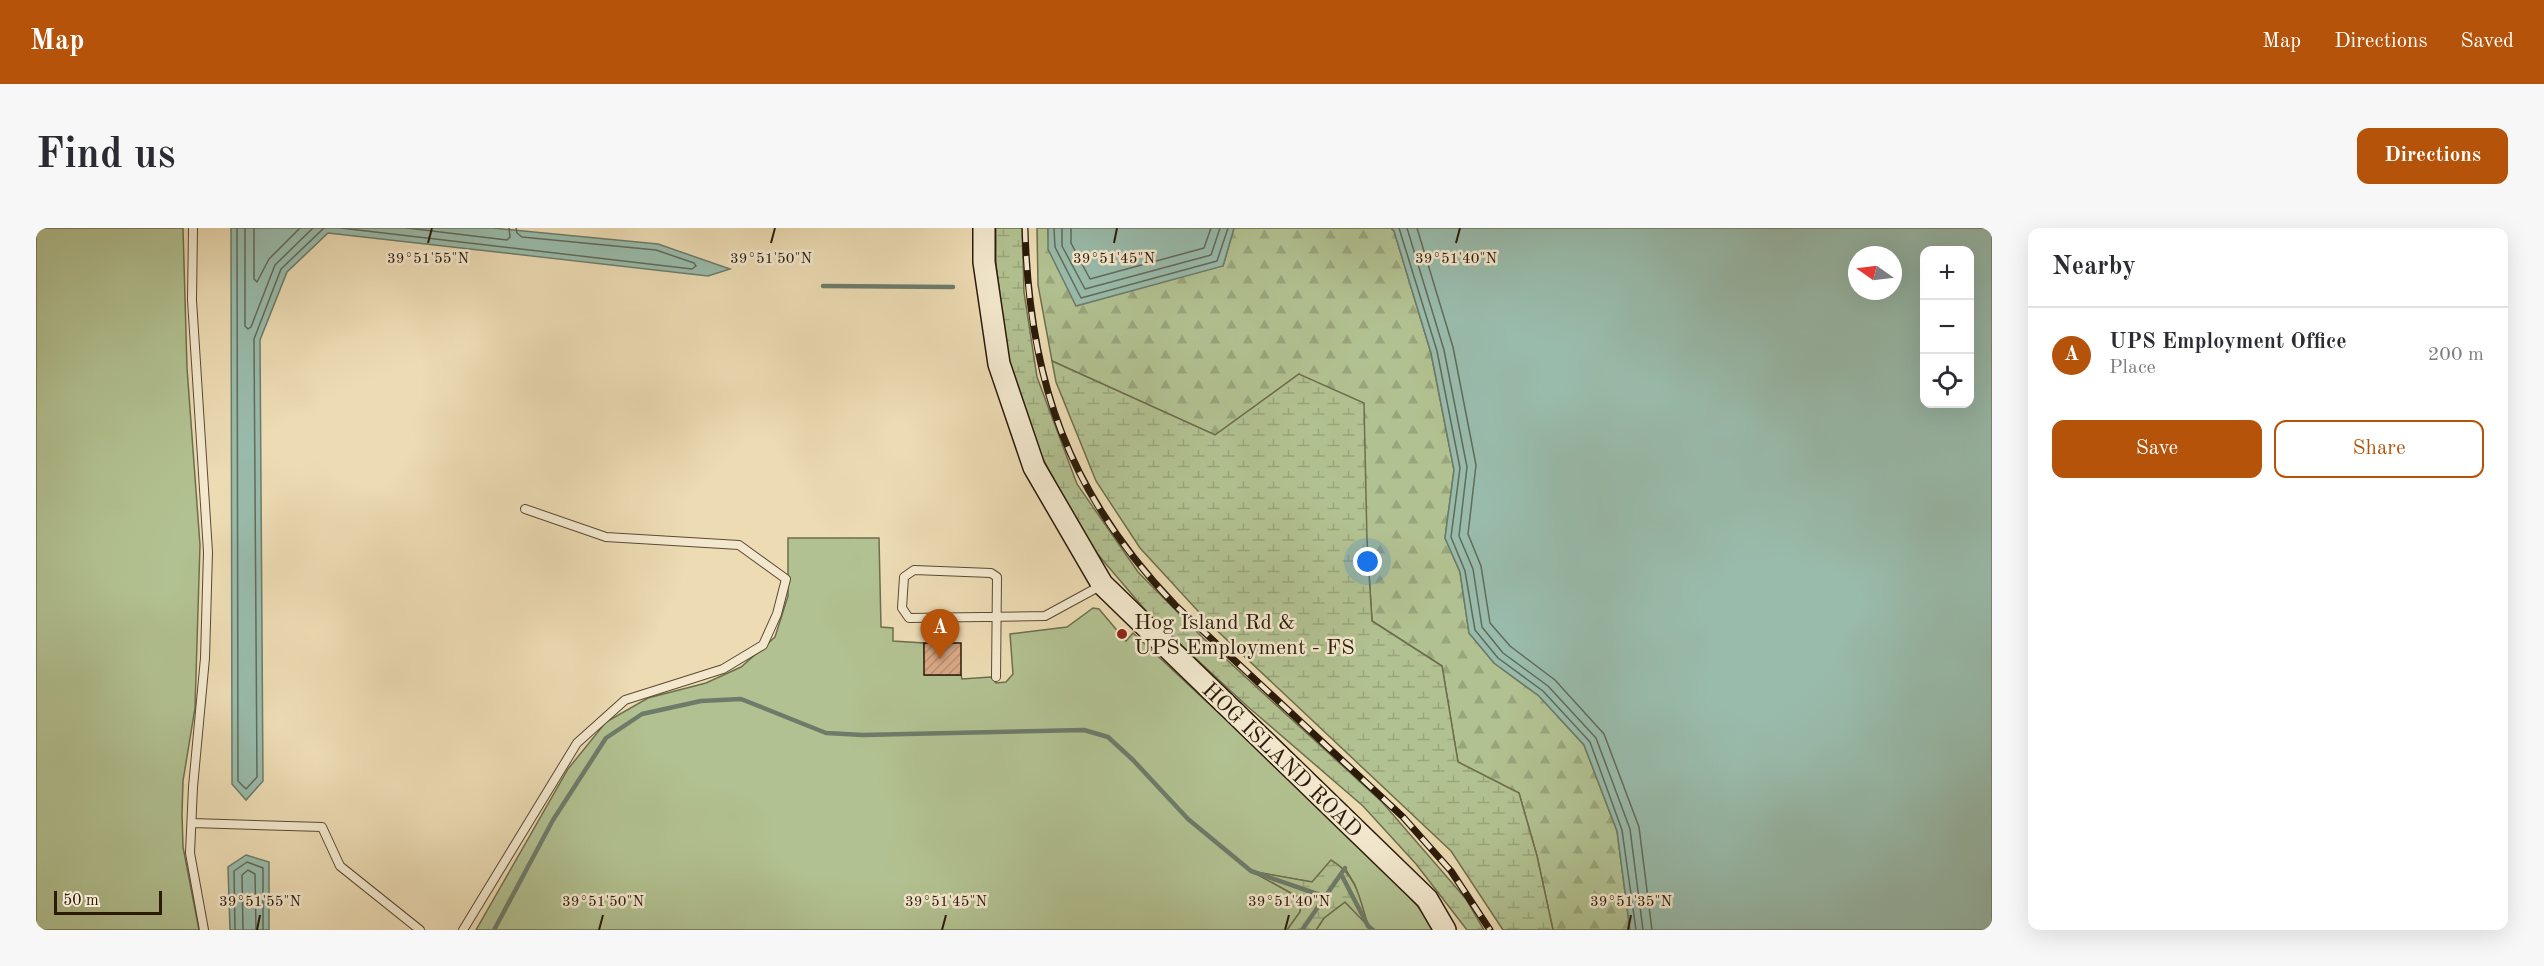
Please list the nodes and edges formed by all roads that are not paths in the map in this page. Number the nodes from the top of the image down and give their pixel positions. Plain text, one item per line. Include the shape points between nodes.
1 (193, 228) edge
2 (984, 228) edge
3 (525, 509) dead end
4 (1102, 584) junction
5 (997, 617) junction
6 (996, 677) dead end
7 (192, 823) junction
8 (204, 930) edge
9 (420, 930) edge
10 (462, 930) edge
11 (1445, 930) edge

1 - 7 lane via 192,300 208,552 205,658
2 - 4 street, HOG ISLAND ROAD via 984,262 999,364 1034,467
3 - 10 lane via 606,537 739,545 786,579 777,614 763,645 723,669 625,700 577,743
4 - 5 lane via 1045,616
4 - 11 street, HOG ISLAND ROAD via 1427,898
5 - 5 lane via 997,577 991,573 914,570 904,577 902,608 909,618
5 - 6 lane
7 - 8 lane via 190,853
7 - 9 lane via 322,827 340,866

